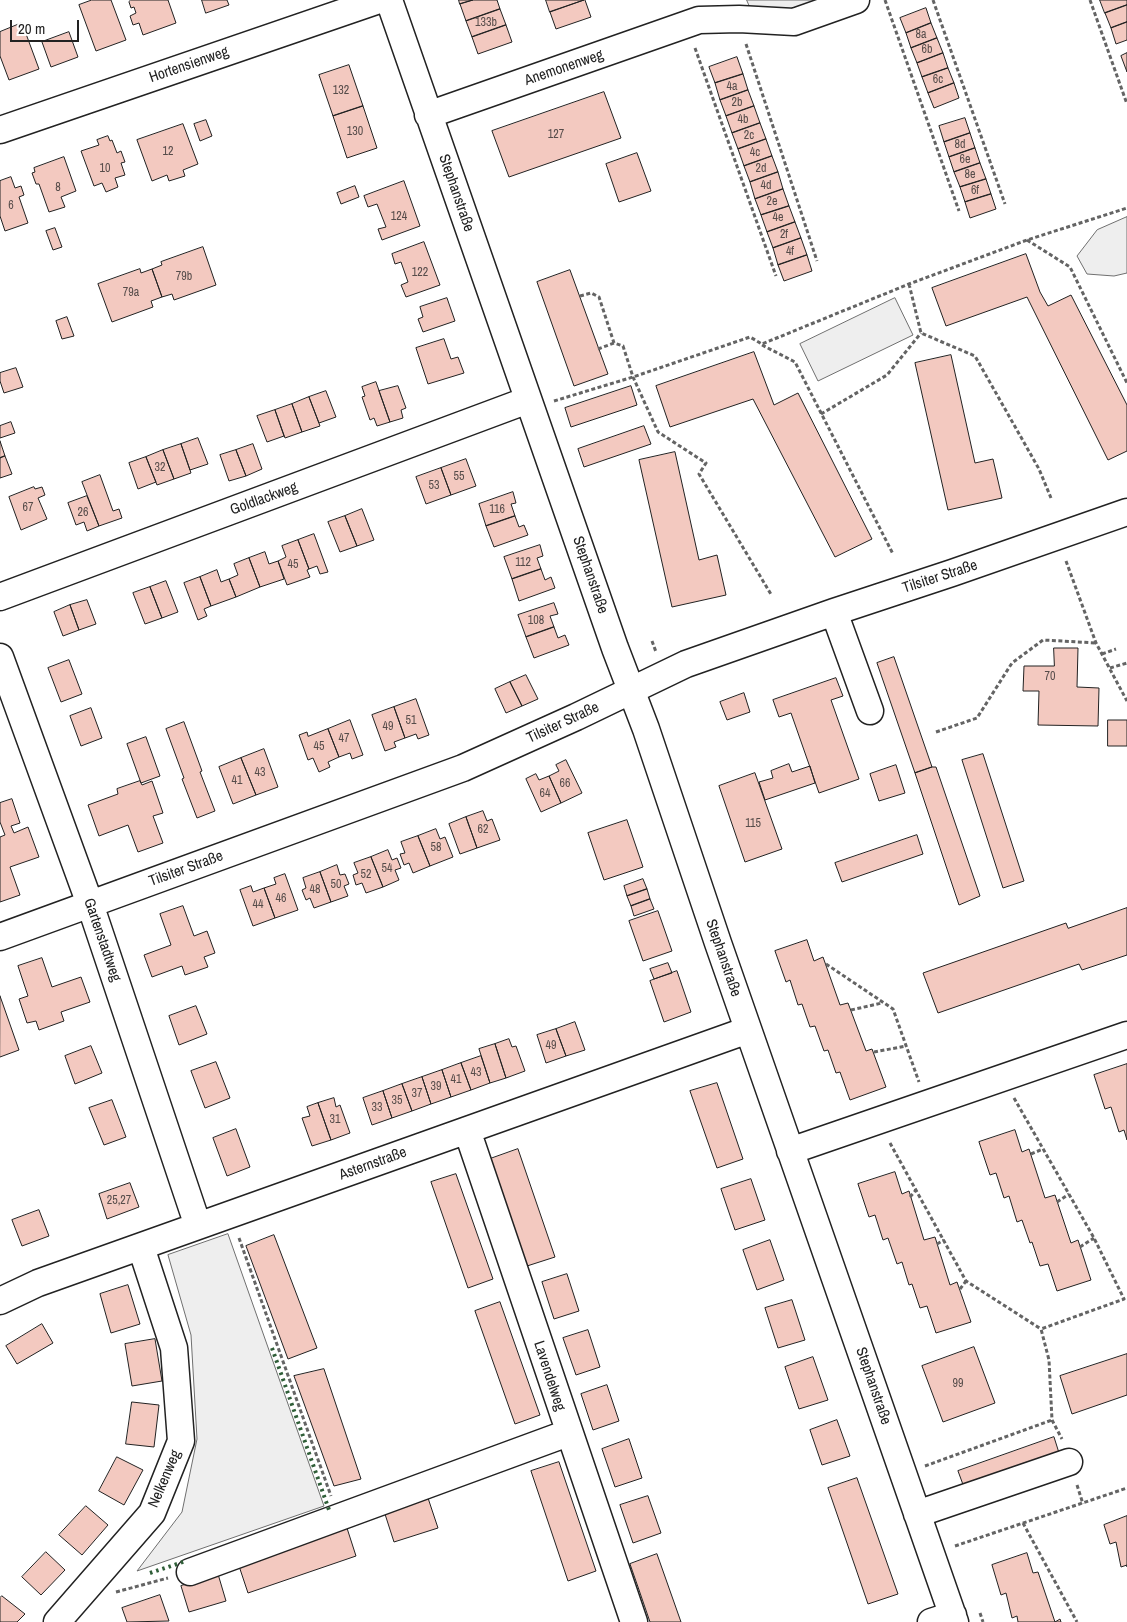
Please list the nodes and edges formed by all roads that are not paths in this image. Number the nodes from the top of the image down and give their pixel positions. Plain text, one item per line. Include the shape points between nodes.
1 (379, 0) edge
2 (389, 0) edge
3 (856, 0) edge
4 (700, 15) edge
5 (428, 115) junction
6 (0, 130) edge
7 (528, 400) junction
8 (1127, 512) edge
9 (0, 597) edge
10 (834, 612) junction
11 (0, 657) edge
12 (631, 691) junction
13 (870, 711) dead end
14 (90, 904) junction
15 (0, 937) edge
16 (748, 1030) junction
17 (1127, 1035) edge
18 (467, 1130) junction
19 (790, 1151) junction
20 (198, 1226) junction
21 (141, 1246) junction
22 (0, 1301) edge
23 (568, 1433) junction
24 (1069, 1462) road end
25 (917, 1514) junction
26 (190, 1572) road end
27 (946, 1620) edge
28 (58, 1622) edge
29 (634, 1622) edge

1 - 6 street, Hortensienweg
2 - 5 street, Stephanstraße
3 - 4 street, Anemonenweg via 794,22
4 - 5 street, Anemonenweg
5 - 7 street, Stephanstraße
7 - 9 street, Goldlackweg
7 - 12 street, Stephanstraße
8 - 10 street, Tilsiter Straße
10 - 12 street, Tilsiter Straße via 686,664
10 - 13 street
11 - 14 street, Gartenstadtweg
12 - 14 street, Tilsiter Straße via 463,768
12 - 16 street, Stephanstraße
14 - 15 street, Tilsiter Straße
14 - 20 street, Gartenstadtweg
16 - 18 street, Asternstraße
16 - 19 street, Stephanstraße
17 - 19 street
18 - 20 street, Asternstraße
18 - 23 street, Lavendelweg
19 - 25 street, Stephanstraße
20 - 21 street, Asternstraße
21 - 22 street, Asternstraße via 38,1283
21 - 28 street, Nelkenweg via 174,1348 181,1441 152,1513
23 - 26 street
23 - 29 street, Lavendelweg
24 - 25 street
25 - 27 street, Stephanstraße via 931,1554

